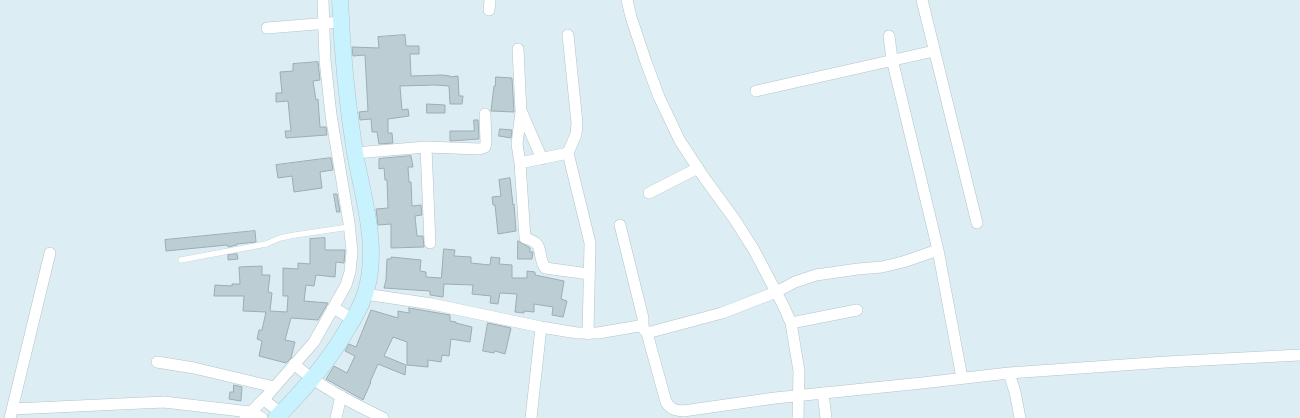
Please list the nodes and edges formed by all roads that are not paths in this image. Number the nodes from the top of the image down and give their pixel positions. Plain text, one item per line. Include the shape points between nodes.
1 (323, 0) edge
2 (340, 0) edge
3 (627, 0) edge
4 (922, 0) edge
5 (332, 23) junction
6 (267, 28) dead end
7 (568, 35) dead end
8 (889, 36) dead end
9 (518, 49) dead end
10 (934, 51) junction
11 (892, 59) junction
12 (756, 91) dead end
13 (522, 112) junction
14 (485, 114) dead end
15 (426, 148) junction
16 (568, 153) junction
17 (542, 159) junction
18 (520, 163) junction
19 (698, 168) junction
20 (350, 172) junction
21 (649, 193) dead end
22 (977, 223) dead end
23 (620, 225) dead end
24 (350, 227) junction
25 (366, 227) junction
26 (430, 243) dead end
27 (938, 250) junction
28 (50, 253) dead end
29 (181, 260) dead end
30 (589, 274) junction
31 (776, 292) junction
32 (365, 294) junction
33 (335, 310) junction
34 (856, 310) dead end
35 (351, 318) junction
36 (792, 323) junction
37 (541, 327) junction
38 (645, 330) junction
39 (588, 334) junction
40 (1300, 355) edge
41 (157, 362) dead end
42 (296, 366) junction
43 (1009, 373) junction
44 (311, 377) junction
45 (962, 378) junction
46 (274, 388) junction
47 (823, 393) junction
48 (798, 395) junction
49 (341, 396) junction
50 (273, 408) edge
51 (12, 414) edge
52 (253, 416) edge
53 (336, 418) edge
54 (383, 418) edge
55 (531, 418) edge
56 (798, 418) edge
57 (826, 418) edge
58 (1020, 418) edge

1 - 5 street
2 - 5 street
3 - 19 street via 659,97 680,141
4 - 10 street
5 - 6 street
5 - 20 street via 343,59 340,114
7 - 16 street via 577,123 576,134
8 - 11 street
9 - 13 street
10 - 11 street
10 - 22 street
11 - 12 street
11 - 27 street
13 - 17 street
13 - 18 street via 517,144
14 - 15 street via 486,144 480,150
15 - 20 street
15 - 26 street
16 - 17 street
16 - 30 street via 590,243
17 - 18 street
18 - 30 street via 525,238 536,242 545,268
19 - 21 street
19 - 31 street via 754,250
20 - 24 street
20 - 25 street
23 - 38 street
24 - 25 street
24 - 29 lane via 295,235 266,244
24 - 33 street via 350,272
25 - 32 street via 372,253
27 - 31 street via 882,267 816,275
27 - 45 street
28 - 51 street
30 - 39 street
31 - 36 street
31 - 38 street via 722,313
32 - 35 street
32 - 37 street via 432,304
33 - 35 street
33 - 42 street
34 - 36 street
35 - 44 street via 337,346
36 - 48 street via 799,371
37 - 39 street
37 - 55 street
38 - 39 street via 639,326
38 - 48 street via 666,402 673,410 683,411
40 - 43 street
41 - 46 street via 194,368
42 - 44 street
42 - 46 street
43 - 45 street
43 - 58 street
44 - 49 street
44 - 50 street
45 - 47 street
46 - 50 street
47 - 48 street
47 - 57 street
48 - 56 street
49 - 53 street
49 - 54 street
50 - 52 street
51 - 52 street via 164,402

